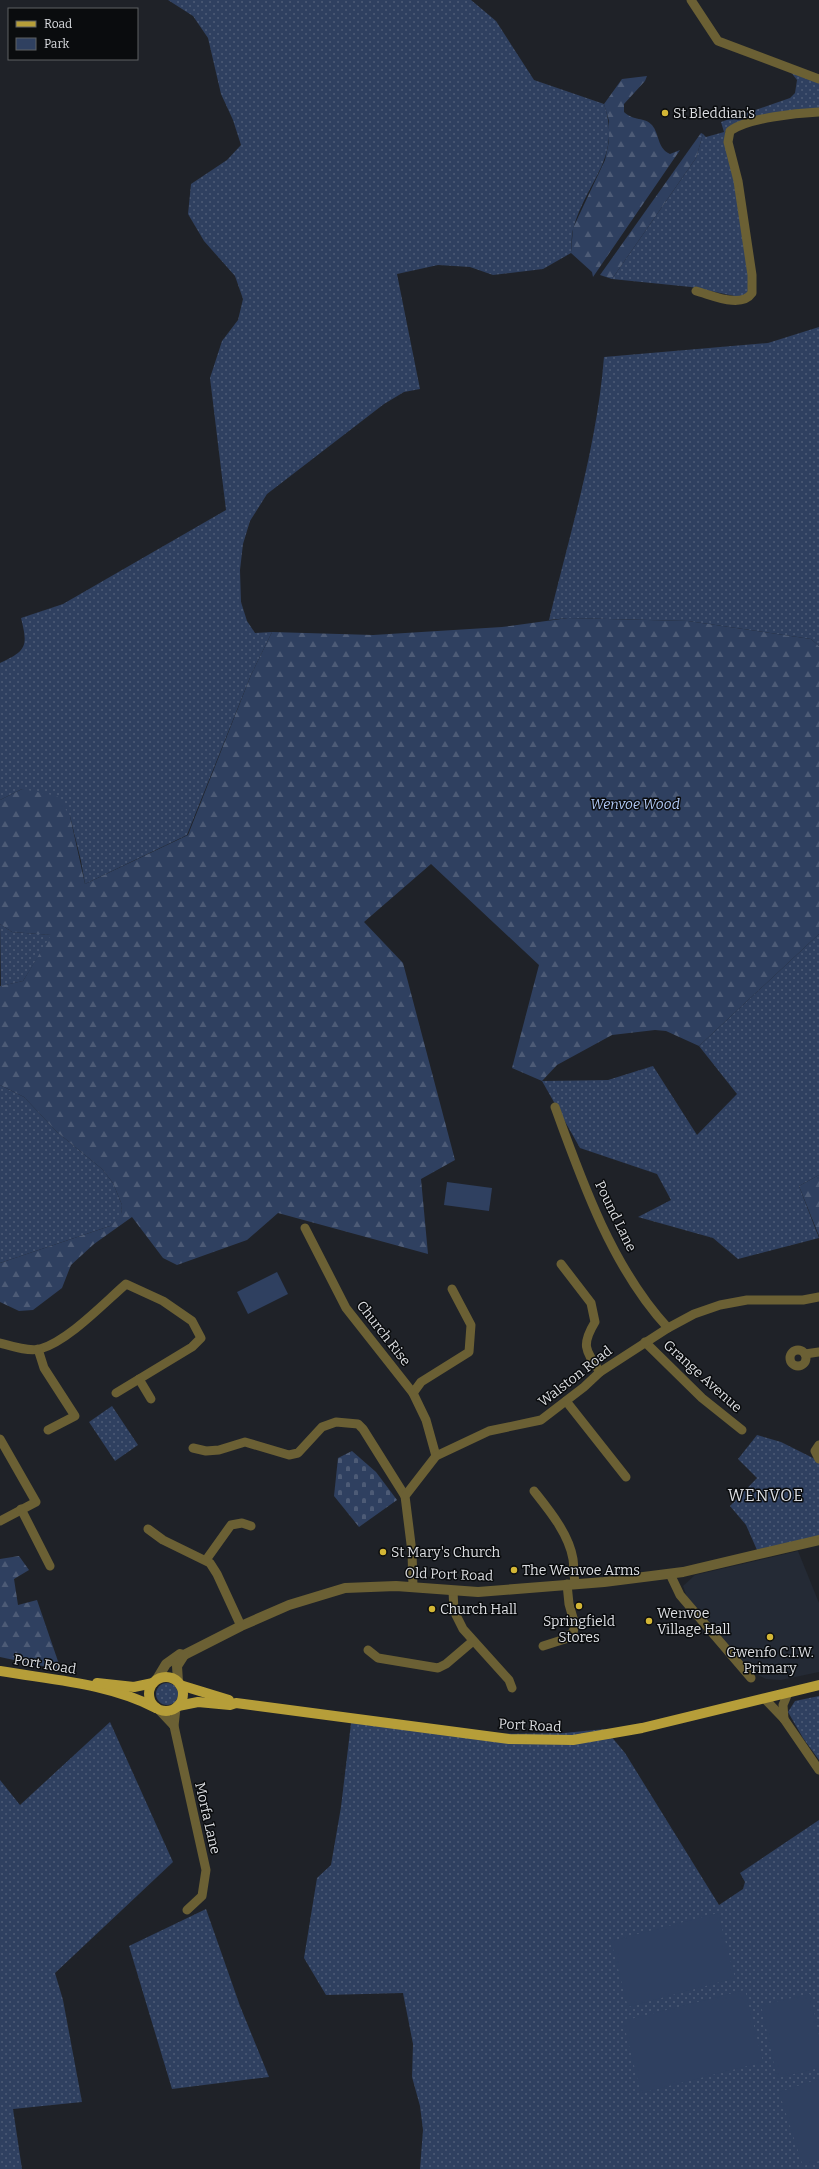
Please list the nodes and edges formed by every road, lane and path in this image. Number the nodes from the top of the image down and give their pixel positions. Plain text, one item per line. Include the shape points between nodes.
1 (690, 0) edge
2 (819, 79) edge
3 (819, 112) edge
4 (696, 291) dead end
5 (555, 1107) dead end
6 (305, 1228) dead end
7 (561, 1264) dead end
8 (452, 1289) dead end
9 (819, 1297) edge
10 (668, 1328) junction
11 (645, 1342) junction
12 (0, 1343) edge
13 (38, 1349) junction
14 (819, 1352) edge
15 (805, 1354) dead end
16 (600, 1372) junction
17 (139, 1379) junction
18 (413, 1392) junction
19 (116, 1393) dead end
20 (151, 1399) dead end
21 (566, 1401) junction
22 (48, 1430) dead end
23 (742, 1430) dead end
24 (0, 1439) edge
25 (819, 1445) edge
26 (193, 1448) dead end
27 (436, 1456) junction
28 (819, 1459) edge
29 (626, 1477) dead end
30 (534, 1492) dead end
31 (405, 1496) junction
32 (21, 1509) junction
33 (0, 1521) edge
34 (252, 1526) dead end
35 (148, 1529) dead end
36 (819, 1540) edge
37 (206, 1560) junction
38 (50, 1566) dead end
39 (670, 1574) junction
40 (571, 1584) junction
41 (413, 1587) junction
42 (453, 1591) junction
43 (241, 1626) junction
44 (473, 1641) junction
45 (543, 1646) dead end
46 (368, 1650) dead end
47 (184, 1655) junction
48 (0, 1671) edge
49 (752, 1678) dead end
50 (155, 1681) junction
51 (86, 1684) junction
52 (179, 1684) junction
53 (819, 1685) edge
54 (512, 1688) dead end
55 (788, 1693) junction
56 (765, 1699) junction
57 (236, 1703) junction
58 (177, 1707) junction
59 (157, 1709) junction
60 (784, 1719) junction
61 (174, 1726) junction
62 (819, 1770) edge
63 (187, 1910) dead end

1 - 2 street via 718,41
3 - 4 street via 757,121 743,124 730,131 728,142 738,181 752,275 752,293 744,300 736,302
5 - 10 street, Pound Lane via 573,1157 609,1238 648,1306
6 - 18 street, Church Rise via 346,1308
7 - 16 street via 591,1303 595,1322 586,1338 588,1355
8 - 18 street via 471,1325 469,1352 421,1382
9 - 10 street, Walston Road via 803,1300 747,1300 720,1305 694,1314
10 - 11 street, Walston Road
11 - 16 street, Walston Road
11 - 23 street, Grange Avenue via 702,1398
12 - 13 street
13 - 17 street via 59,1341 126,1284 163,1301 192,1321 201,1338 192,1347
13 - 22 street via 44,1368 74,1416
14 - 15 street
16 - 21 street, Walston Road
17 - 19 street
17 - 20 street
18 - 27 street, Church Rise via 426,1420
21 - 27 street, Walston Road via 541,1420 489,1431
21 - 29 street
24 - 32 street via 36,1502
25 - 28 street via 815,1451
26 - 31 street via 206,1452 245,1442 289,1455 298,1453 322,1427 336,1422 358,1424
27 - 31 street, Walston Road
30 - 40 street via 547,1507 565,1538 573,1558
31 - 41 street via 412,1552
32 - 33 street
32 - 38 street
34 - 37 street via 242,1523 231,1525
35 - 37 street via 163,1540
36 - 39 street, Old Port Road
37 - 43 street via 217,1574
39 - 40 street, Old Port Road
39 - 49 street via 680,1596
40 - 42 street, Old Port Road via 478,1592
40 - 45 street via 575,1624 573,1632 565,1639
41 - 42 street, Old Port Road
41 - 43 street, Old Port Road via 345,1588 305,1599
42 - 44 street via 454,1611 463,1629
43 - 47 street, Old Port Road
44 - 46 street via 438,1668 378,1658
44 - 54 street via 509,1680
47 - 50 street, Old Port Road via 180,1654 166,1664
47 - 52 street via 177,1666
48 - 51 main road, Port Road
50 - 51 main road, Port Road via 134,1687 96,1682
50 - 52 main road, Port Road via 168,1677
50 - 59 main road via 150,1688 149,1698
51 - 59 main road, Port Road via 138,1699
52 - 57 main road, Port Road
52 - 58 main road via 183,1696
53 - 55 main road, Port Road
55 - 56 main road, Port Road
55 - 60 street via 783,1705
56 - 57 main road, Port Road via 611,1735 540,1741
56 - 60 street
57 - 58 main road, Port Road via 230,1705 198,1702
58 - 59 main road, Port Road via 167,1711
58 - 61 street, Morfa Lane
59 - 61 street
60 - 62 street
61 - 63 street, Morfa Lane via 206,1870 202,1896

